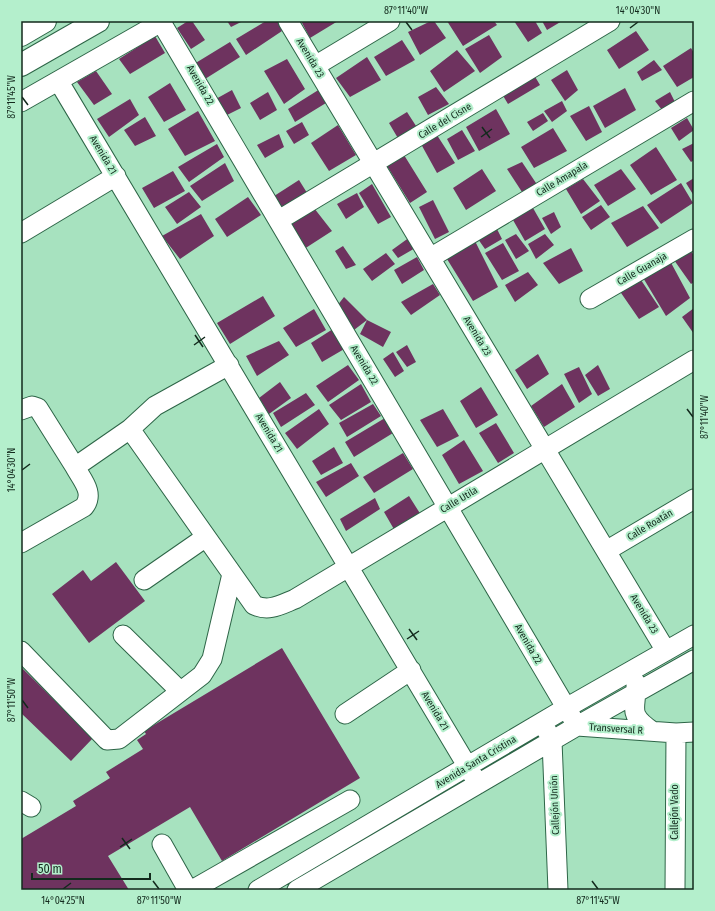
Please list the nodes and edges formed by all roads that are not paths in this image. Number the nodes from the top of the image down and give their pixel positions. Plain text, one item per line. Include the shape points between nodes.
1 (45, 21) edge
2 (98, 21) edge
3 (162, 21) edge
4 (288, 21) edge
5 (390, 21) edge
6 (610, 21) edge
7 (21, 35) edge
8 (21, 66) edge
9 (315, 66) junction
10 (59, 82) junction
11 (694, 100) edge
12 (21, 102) edge
13 (374, 164) junction
14 (116, 176) junction
15 (278, 220) junction
16 (21, 233) edge
17 (694, 239) edge
18 (430, 258) junction
19 (590, 299) dead end
20 (694, 360) edge
21 (229, 365) junction
22 (21, 410) edge
23 (130, 429) junction
24 (545, 449) junction
25 (75, 467) junction
26 (694, 499) edge
27 (448, 507) junction
28 (206, 537) junction
29 (21, 543) edge
30 (606, 551) junction
31 (349, 567) junction
32 (232, 574) junction
33 (144, 580) dead end
34 (123, 635) dead end
35 (694, 635) edge
36 (21, 651) edge
37 (666, 651) junction
38 (694, 660) edge
39 (636, 668) junction
40 (411, 670) junction
41 (180, 691) junction
42 (637, 692) junction
43 (566, 708) junction
44 (345, 714) dead end
45 (542, 722) junction
46 (577, 726) junction
47 (652, 731) junction
48 (685, 733) edge
49 (552, 741) junction
50 (468, 766) junction
51 (478, 784) junction
52 (350, 800) dead end
53 (162, 844) dead end
54 (188, 890) edge
55 (192, 890) edge
56 (258, 890) edge
57 (296, 890) edge
58 (558, 890) edge
59 (675, 890) edge

1 - 7 highway
2 - 8 highway
3 - 10 street
3 - 15 street, Avenida 22
4 - 9 street, Avenida 23
5 - 9 street
6 - 13 street, Calle del Cisne
9 - 13 street, Avenida 23
10 - 12 street
10 - 14 street, Avenida 21
11 - 18 street, Calle Amapala
13 - 15 street, Calle del Cisne
13 - 18 street, Avenida 23
14 - 16 street
14 - 21 street, Avenida 21
15 - 27 street, Avenida 22
17 - 19 street, Calle Guanaja
18 - 24 street, Avenida 23
20 - 24 street, Calle Utila
21 - 23 street via 155,406
21 - 31 street, Avenida 21
22 - 25 street via 32,406 38,408
23 - 25 street
23 - 28 street, Calle Utila
24 - 27 street, Calle Utila
24 - 30 street, Avenida 23
25 - 29 street via 90,494 89,501 84,507
26 - 30 street, Calle Roatán
27 - 31 street, Calle Utila
27 - 43 street, Avenida 22
28 - 32 street, Calle Utila
28 - 33 street
30 - 37 street, Avenida 23
31 - 32 street, Calle Utila via 295,599 274,608 262,609 254,605
31 - 40 street, Avenida 21
32 - 41 street via 212,659 202,675
34 - 41 street
35 - 37 street, Avenida Santa Cristina
36 - 41 street via 106,740 119,739
37 - 39 street, Avenida Santa Cristina
38 - 42 street, Avenida Santa Cristina
39 - 42 street, Transversal R
39 - 43 street, Avenida Santa Cristina
40 - 44 street
40 - 50 street, Avenida 21
42 - 46 street, Avenida Santa Cristina
42 - 47 street, Transversal R via 635,714 638,720
43 - 45 street, Avenida Santa Cristina
43 - 46 street, Transversal R
45 - 49 street, Callejón Unión
45 - 50 street, Avenida Santa Cristina
46 - 47 street, Transversal R
46 - 49 street, Avenida Santa Cristina
47 - 48 street, Transversal R
48 - 59 street, Callejón Vado
49 - 51 street, Avenida Santa Cristina
49 - 58 street, Callejón Unión
50 - 51 street, Avenida 21
50 - 56 street, Avenida Santa Cristina
51 - 57 street, Avenida Santa Cristina
52 - 55 street
53 - 54 street

